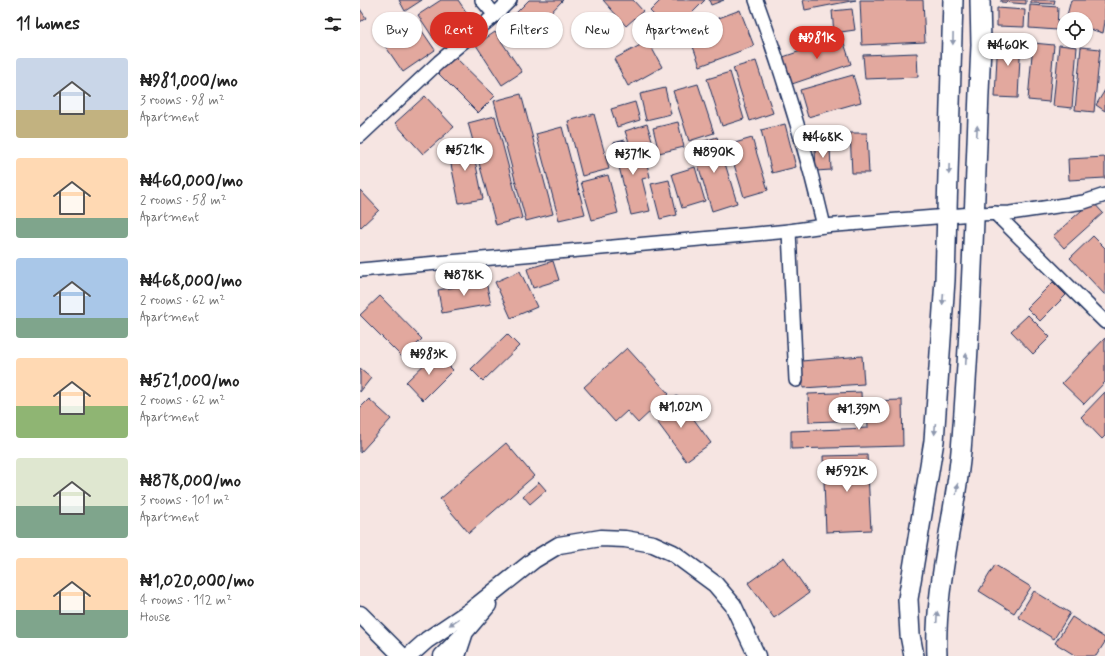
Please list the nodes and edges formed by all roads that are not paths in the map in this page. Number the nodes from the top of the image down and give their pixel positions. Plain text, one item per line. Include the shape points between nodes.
1 (482, 0) edge
2 (510, 0) edge
3 (756, 0) edge
4 (953, 0) edge
5 (980, 0) edge
6 (495, 15) junction
7 (360, 136) edge
8 (1105, 195) edge
9 (995, 213) junction
10 (973, 214) junction
11 (947, 217) junction
12 (824, 226) junction
13 (789, 231) junction
14 (360, 270) edge
15 (1105, 322) edge
16 (796, 380) dead end
17 (508, 582) junction
18 (360, 614) edge
19 (465, 632) junction
20 (402, 656) edge
21 (409, 656) edge
22 (442, 656) edge
23 (457, 656) edge
24 (757, 656) edge
25 (914, 656) edge
26 (937, 656) edge

1 - 6 street
2 - 6 street
3 - 12 street via 810,166
4 -> 11 main road
10 -> 5 main road
6 - 7 street via 439,62
8 - 9 street via 1084,202
9 - 10 street
9 - 15 street
10 - 11 street
26 -> 10 main road via 938,609 958,476 964,407
11 - 12 street
11 -> 25 main road via 934,441 908,599
12 - 13 street
13 - 14 street
13 - 16 street
17 - 19 street
17 -> 21 street via 427,640
17 - 24 street via 534,560 559,545 601,538 625,538 652,544 673,553 714,584 733,605
18 - 20 street
19 - 22 street
19 - 23 street

